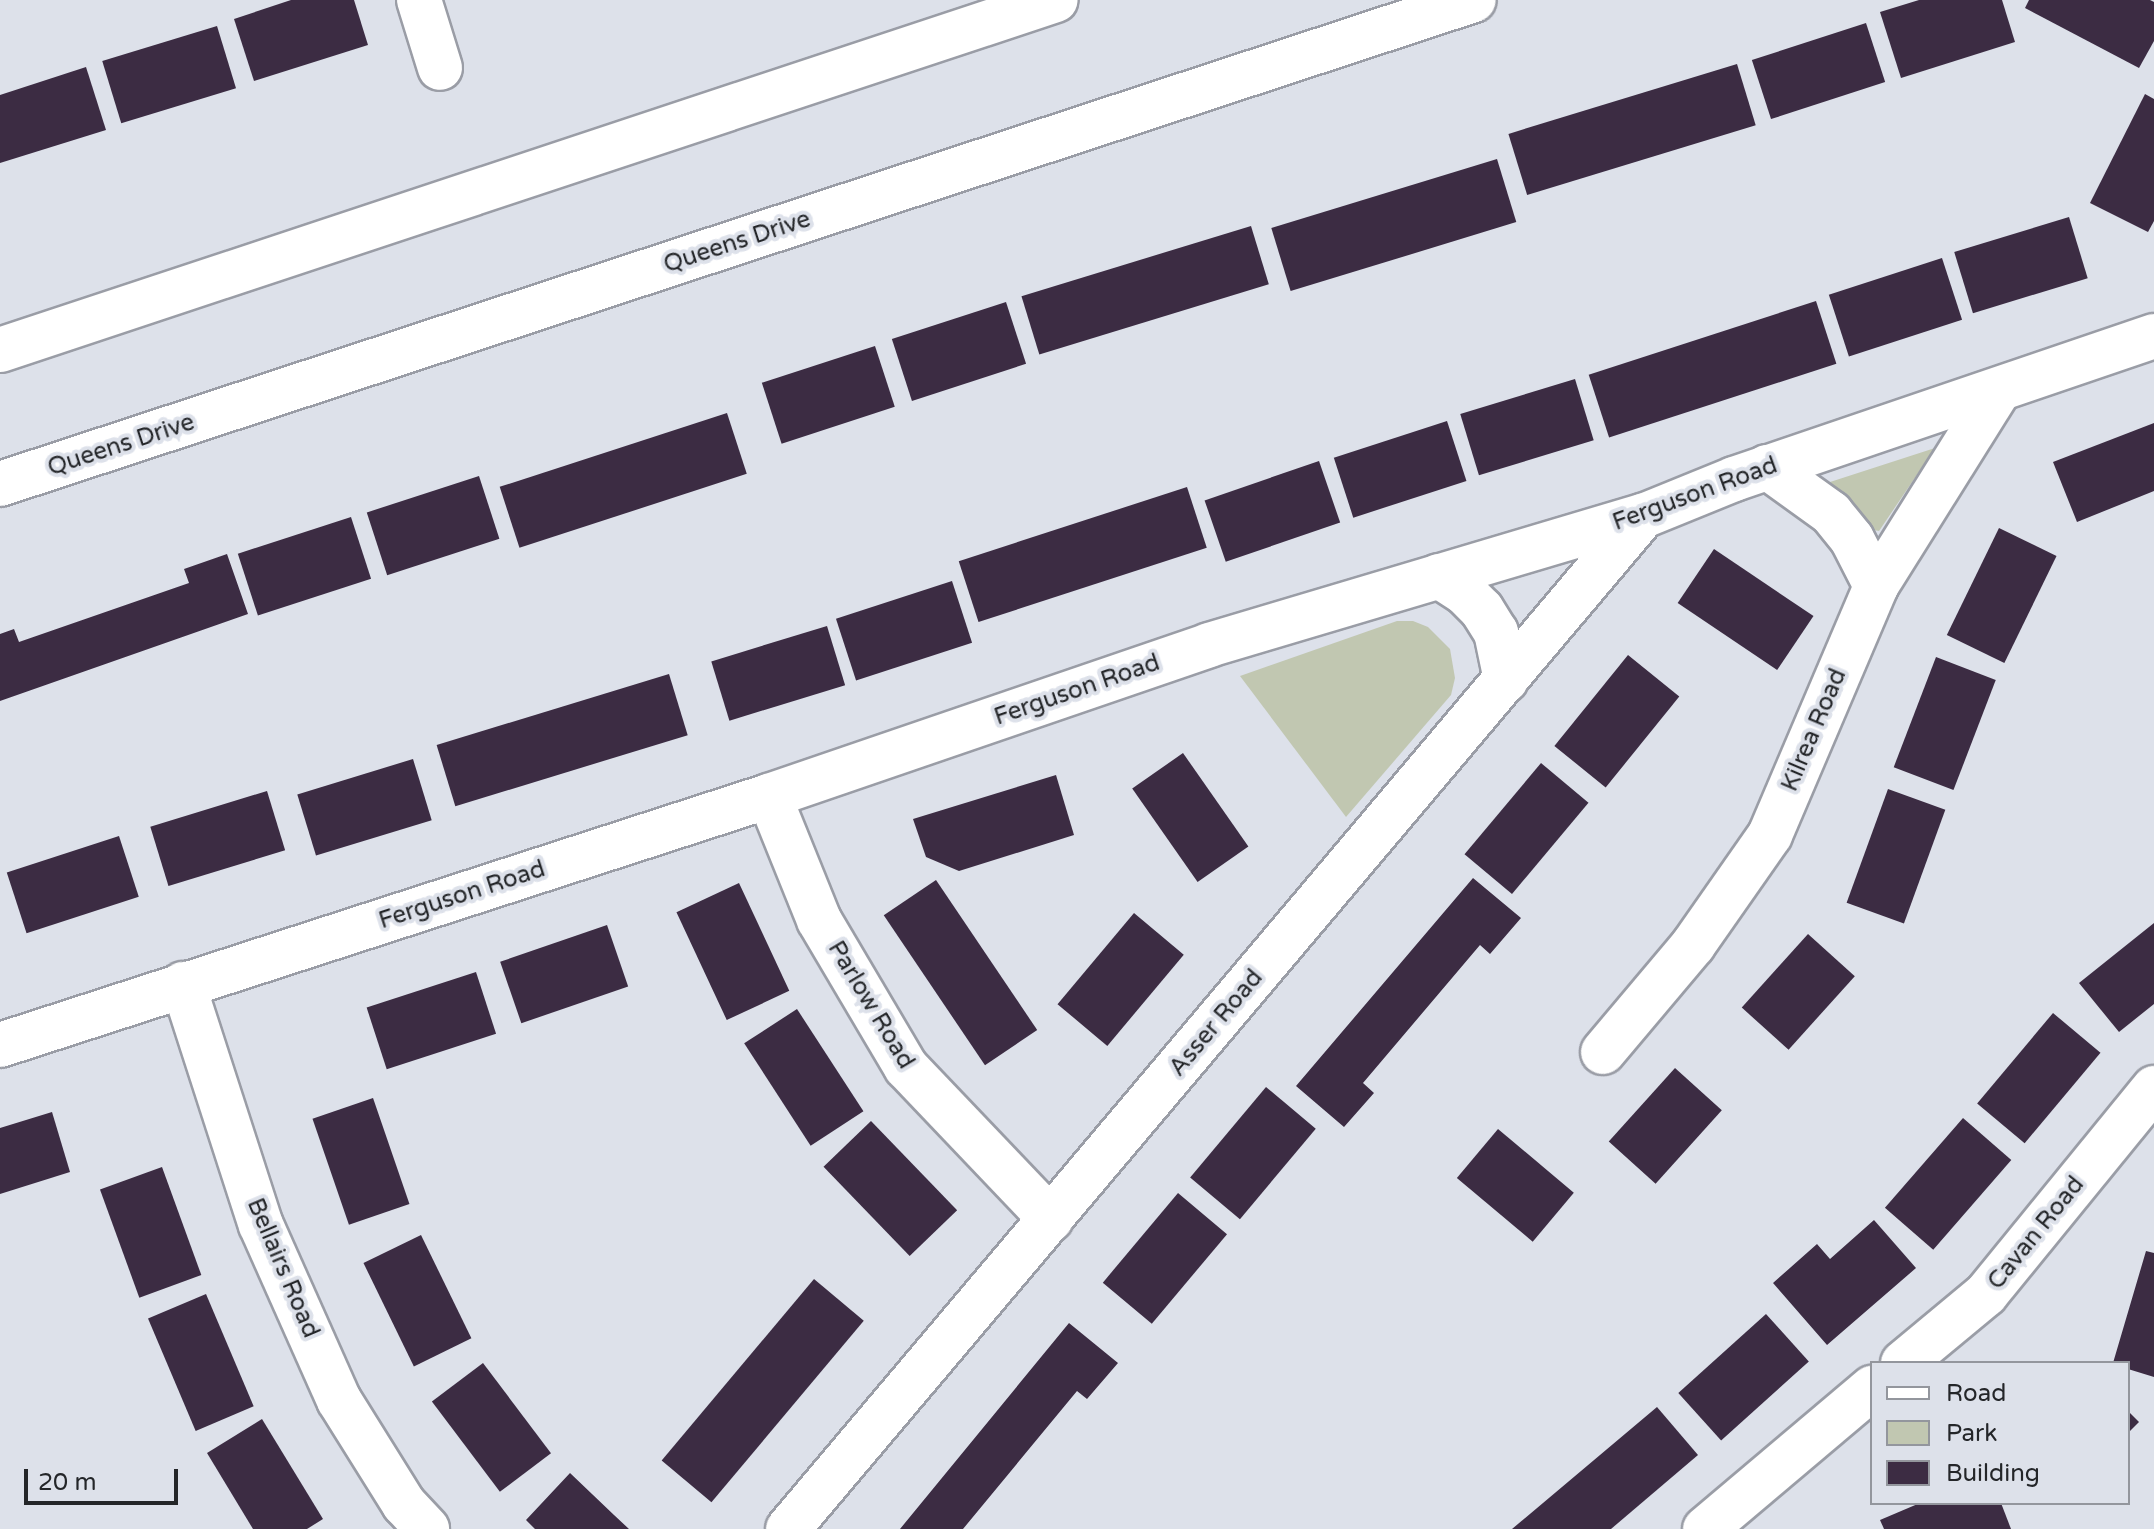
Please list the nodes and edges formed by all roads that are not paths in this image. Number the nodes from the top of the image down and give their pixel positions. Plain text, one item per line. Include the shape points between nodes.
1 (419, 0) edge
2 (1056, 0) edge
3 (1474, 0) edge
4 (440, 68) dead end
5 (2154, 336) edge
6 (0, 350) edge
7 (1999, 390) junction
8 (1767, 467) junction
9 (0, 484) edge
10 (1643, 516) junction
11 (1439, 576) junction
12 (1876, 586) junction
13 (1506, 680) junction
14 (769, 796) junction
15 (183, 984) junction
16 (0, 1045) edge
17 (1603, 1052) dead end
18 (2154, 1088) edge
19 (1051, 1219) junction
20 (1905, 1361) edge
21 (1870, 1390) edge
22 (427, 1529) edge
23 (788, 1529) edge
24 (1705, 1529) edge

1 - 4 main road
2 - 6 main road
3 - 9 main road, Queens Drive
5 - 7 main road, Ferguson Road
7 - 8 main road, Ferguson Road
7 - 12 main road, Kilrea Road
8 - 10 main road, Ferguson Road
8 - 12 main road via 1831,513 1852,539
10 - 11 main road, Ferguson Road
10 - 13 main road, Asser Road
11 - 13 main road via 1482,610 1496,632
11 - 14 main road, Ferguson Road via 1209,645
12 - 17 main road, Kilrea Road via 1770,835 1693,945
13 - 19 main road, Asser Road
14 - 15 main road, Ferguson Road
14 - 19 main road, Parlow Road via 819,920 906,1067
15 - 16 main road, Ferguson Road
15 - 22 main road, Bellairs Road via 261,1225 339,1400 404,1504
18 - 20 main road, Cavan Road via 1986,1294
19 - 23 main road, Asser Road
21 - 24 main road

